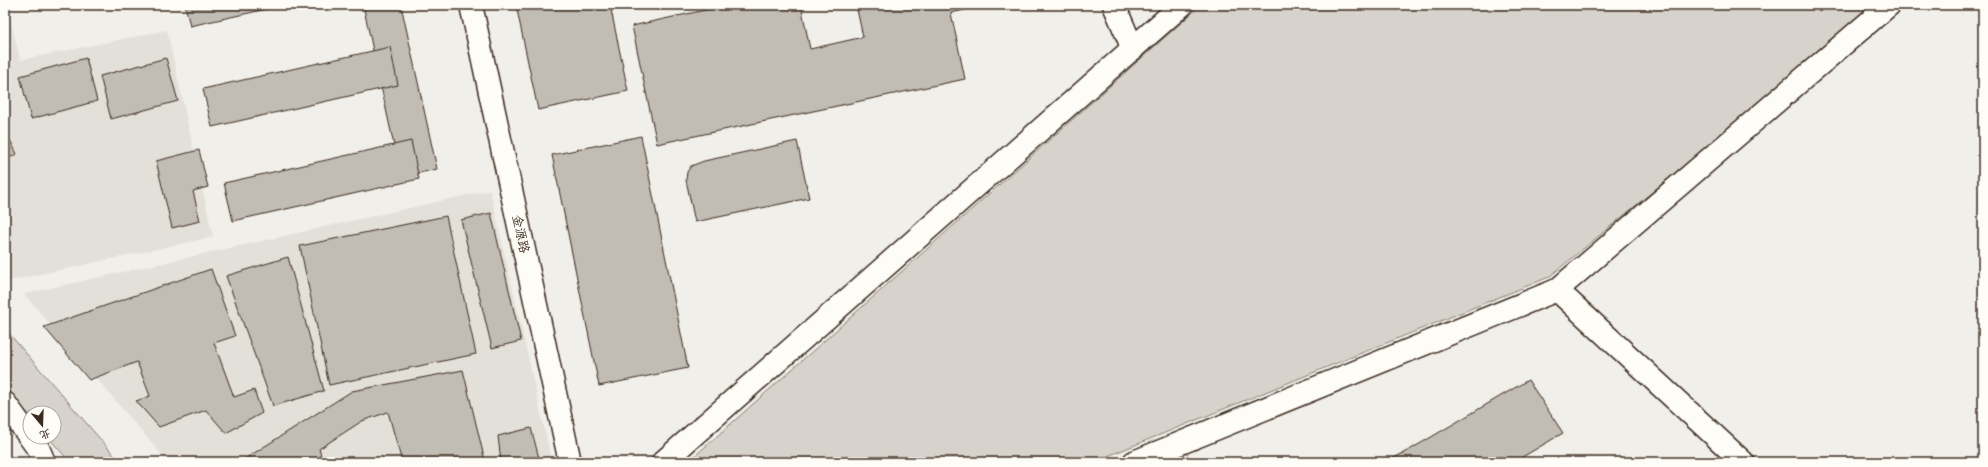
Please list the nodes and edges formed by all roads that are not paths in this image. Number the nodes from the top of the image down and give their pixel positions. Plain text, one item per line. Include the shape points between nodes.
1 (471, 5) edge
2 (1114, 5) edge
3 (1182, 5) edge
4 (1889, 5) edge
5 (1133, 49) junction
6 (1557, 290) junction
7 (5, 403) edge
8 (44, 462) edge
9 (570, 462) edge
10 (663, 462) edge
11 (1134, 462) edge
12 (1742, 462) edge

1 - 9 main road, 金源路
2 - 5 main road
3 - 5 main road
4 - 6 main road
5 - 10 main road
6 - 11 main road
6 - 12 main road
7 - 8 main road via 39,450

